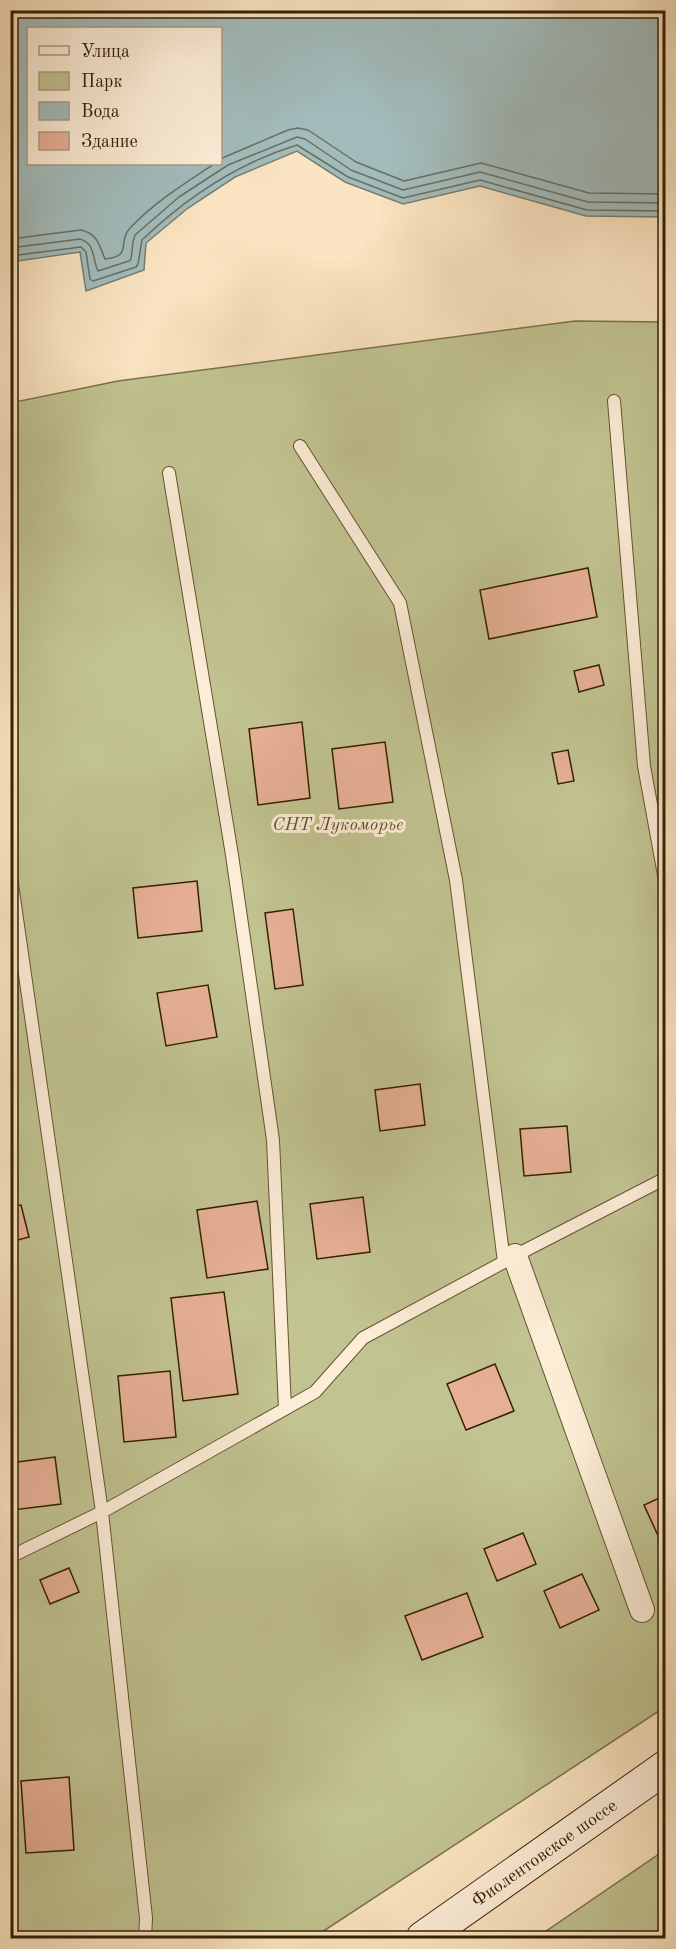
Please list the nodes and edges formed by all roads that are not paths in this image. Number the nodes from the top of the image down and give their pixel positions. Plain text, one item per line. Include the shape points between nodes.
1 (615, 400) dead end
2 (300, 446) dead end
3 (169, 473) dead end
4 (10, 870) edge
5 (666, 886) edge
6 (666, 1178) edge
7 (510, 1259) junction
8 (285, 1409) junction
9 (102, 1512) junction
10 (10, 1557) edge
11 (642, 1611) dead end
12 (666, 1767) edge
13 (145, 1938) edge
14 (423, 1938) edge

1 - 5 lane via 644,766
2 - 7 lane via 400,603 456,880
3 - 8 lane via 232,855 273,1140
4 - 9 lane
6 - 7 lane
7 - 8 lane via 363,1338 315,1392
7 - 11 street
8 - 9 lane
9 - 10 lane
9 - 13 lane via 146,1918
12 - 14 main road, Фиолентовское шоссе

